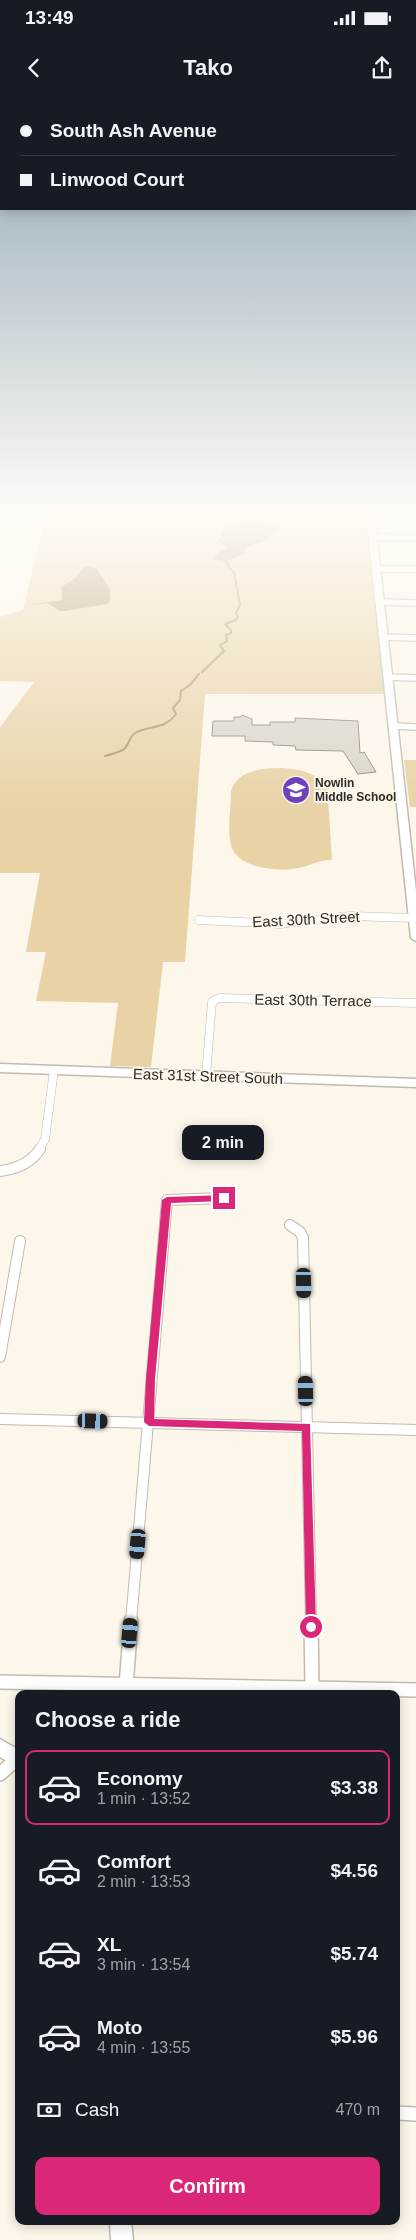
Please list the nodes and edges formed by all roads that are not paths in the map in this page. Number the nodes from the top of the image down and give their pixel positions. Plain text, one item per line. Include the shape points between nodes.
1 (380, 613) edge
2 (383, 637) junction
3 (416, 638) edge
4 (388, 677) junction
5 (416, 678) edge
6 (393, 726) junction
7 (416, 726) edge
8 (413, 918) junction
9 (199, 920) dead end
10 (416, 938) edge
11 (416, 1003) edge
12 (0, 1068) edge
13 (54, 1070) junction
14 (206, 1076) junction
15 (416, 1083) edge
16 (0, 1171) edge
17 (224, 1198) dead end
18 (290, 1225) dead end
19 (20, 1241) dead end
20 (0, 1357) edge
21 (0, 1419) edge
22 (149, 1422) junction
23 (306, 1427) junction
24 (416, 1430) edge
25 (0, 1682) edge
26 (126, 1686) junction
27 (312, 1687) junction
28 (416, 1690) edge
29 (0, 1747) edge
30 (15, 1757) edge
31 (15, 1762) edge
32 (0, 1774) edge
33 (400, 2112) edge
34 (416, 2114) edge
35 (120, 2225) edge
36 (122, 2240) edge

1 - 2 street
2 - 3 street
2 - 4 street
4 - 5 street
4 - 6 street
6 - 7 street
6 - 8 street
8 - 9 street, East 30th Street via 350,916 280,924
8 - 10 street
11 - 14 street, East 30th Terrace via 219,998 212,1002
12 - 13 street, East 31st Street South
13 - 14 street, East 31st Street South
13 - 16 street via 46,1139 42,1148 28,1162
14 - 15 street, East 31st Street South
17 - 22 street via 167,1200
18 - 23 street via 300,1232 302,1238
19 - 20 street
21 - 22 street
22 - 23 street
22 - 26 street
23 - 24 street
23 - 27 street
25 - 26 street
26 - 27 street
27 - 28 street
29 - 30 street
31 - 32 street
33 - 34 street
35 - 36 street

